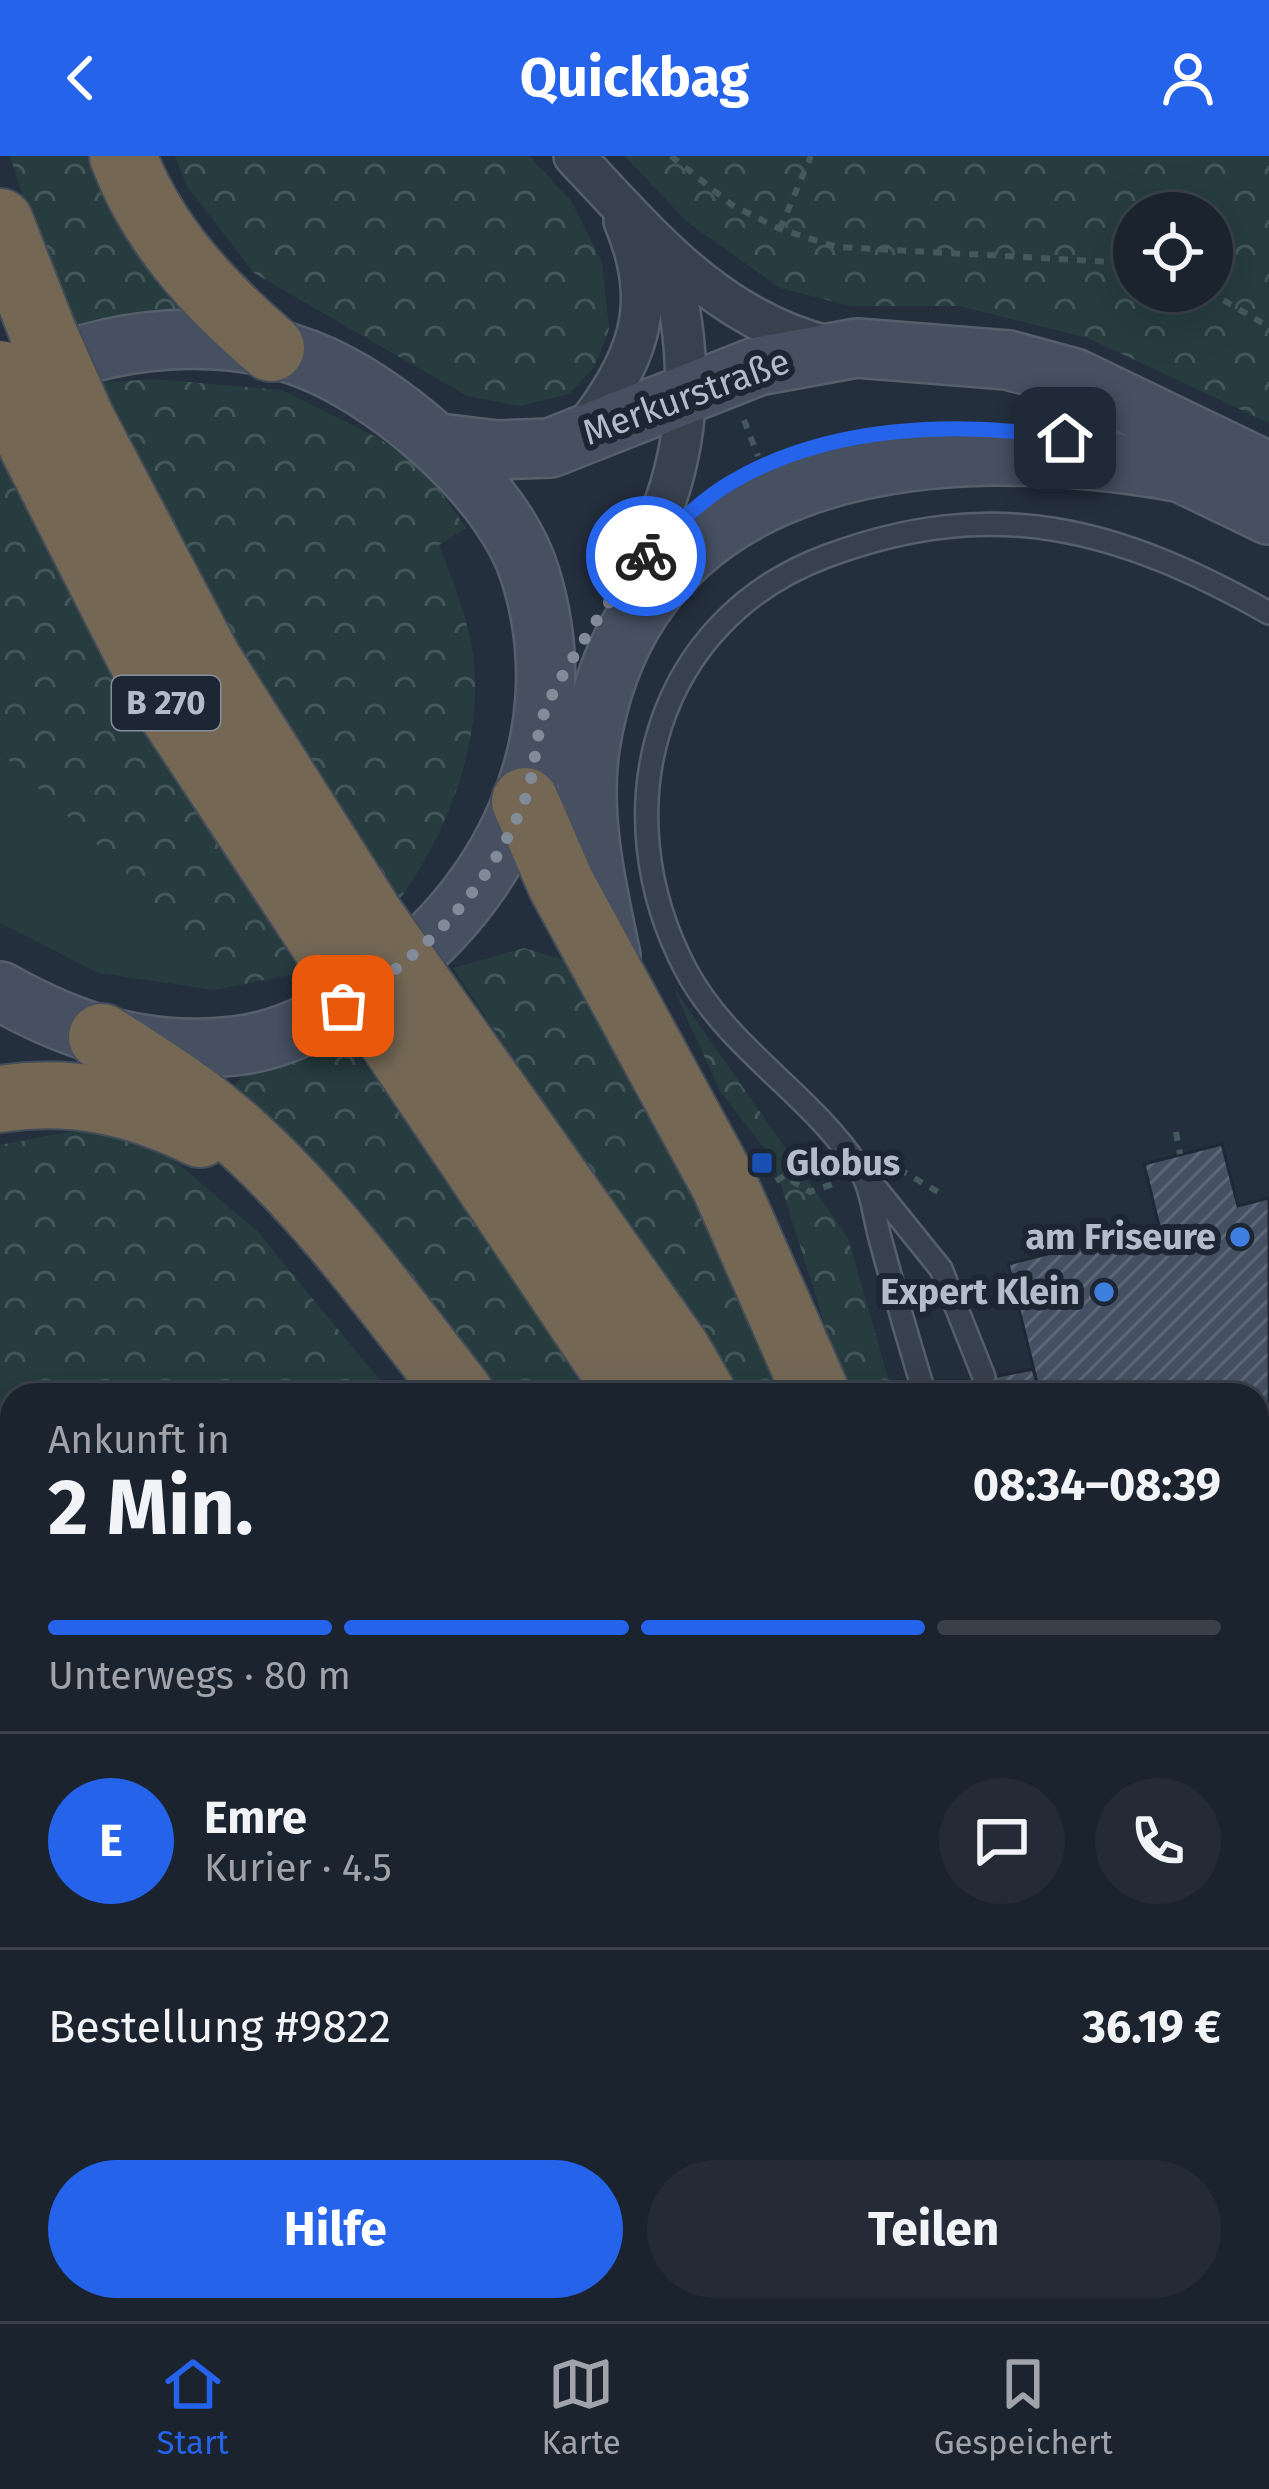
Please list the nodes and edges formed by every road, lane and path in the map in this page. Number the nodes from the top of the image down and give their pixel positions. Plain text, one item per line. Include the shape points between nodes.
1 (123, 156) edge
2 (574, 156) edge
3 (671, 156) edge
4 (811, 156) edge
5 (615, 199) junction
6 (0, 222) edge
7 (780, 229) junction
8 (668, 259) junction
9 (1113, 262) edge
10 (1233, 306) edge
11 (1269, 327) edge
12 (271, 348) junction
13 (836, 349) junction
14 (21, 352) edge
15 (714, 401) junction
16 (38, 420) edge
17 (580, 435) junction
18 (439, 443) junction
19 (758, 456) dead end
20 (1269, 472) edge
21 (1182, 473) junction
22 (1269, 515) edge
23 (635, 566) junction
24 (1269, 613) edge
25 (544, 712) junction
26 (525, 801) junction
27 (617, 986) junction
28 (408, 1016) junction
29 (37, 1019) edge
30 (0, 1100) edge
31 (1176, 1132) dead end
32 (1180, 1154) dead end
33 (862, 1171) junction
34 (836, 1183) dead end
35 (762, 1188) dead end
36 (318, 1222) junction
37 (984, 1377) dead end
38 (451, 1383) edge
39 (624, 1383) edge
40 (696, 1383) edge
41 (812, 1383) edge
42 (923, 1383) edge

1 - 12 highway via 182,262
2 - 5 street
3 - 7 path via 732,205
4 - 7 path
5 - 8 street
5 - 17 street via 643,276 638,335 618,386
6 - 14 highway, B 270
7 - 9 path via 837,247
8 - 13 street via 771,328
8 - 15 street
10 - 11 path
12 - 16 street via 189,340 86,353
12 - 18 street via 365,388
13 - 15 street, Merkurstraße via 758,366
13 - 20 street, Merkurstraße via 947,352 1074,378
14 - 16 highway, B 270, bridge
15 - 17 street, Merkurstraße
15 - 19 path
15 - 23 street
16 - 28 highway, B 270, bridge via 208,660 348,931
17 - 18 street, Merkurstraße via 550,448
18 - 25 street via 530,573
21 - 22 street
21 - 23 street via 1095,442 1036,433 875,435 818,446 726,485
21 - 27 street via 1030,454 950,454 854,468 748,510 686,558 642,607 614,660 590,748 591,846
23 - 25 street
24 - 33 lane via 1054,525 964,520 876,538 797,567 723,617 674,683 648,760 648,841 660,905 686,970 728,1030
25 - 26 street
26 - 27 highway
26 - 29 street via 480,885 440,933 394,974 298,1028 238,1046 181,1049
27 - 41 highway via 724,1184
28 - 39 highway, B 270
28 - 40 highway, B 270
29 - 36 highway via 172,1081 240,1135
30 - 36 highway via 64,1094 161,1115 221,1145
31 - 32 path
33 - 37 lane via 941,1269
33 - 42 lane
34 - 35 path via 810,1192 784,1176
36 - 38 highway

